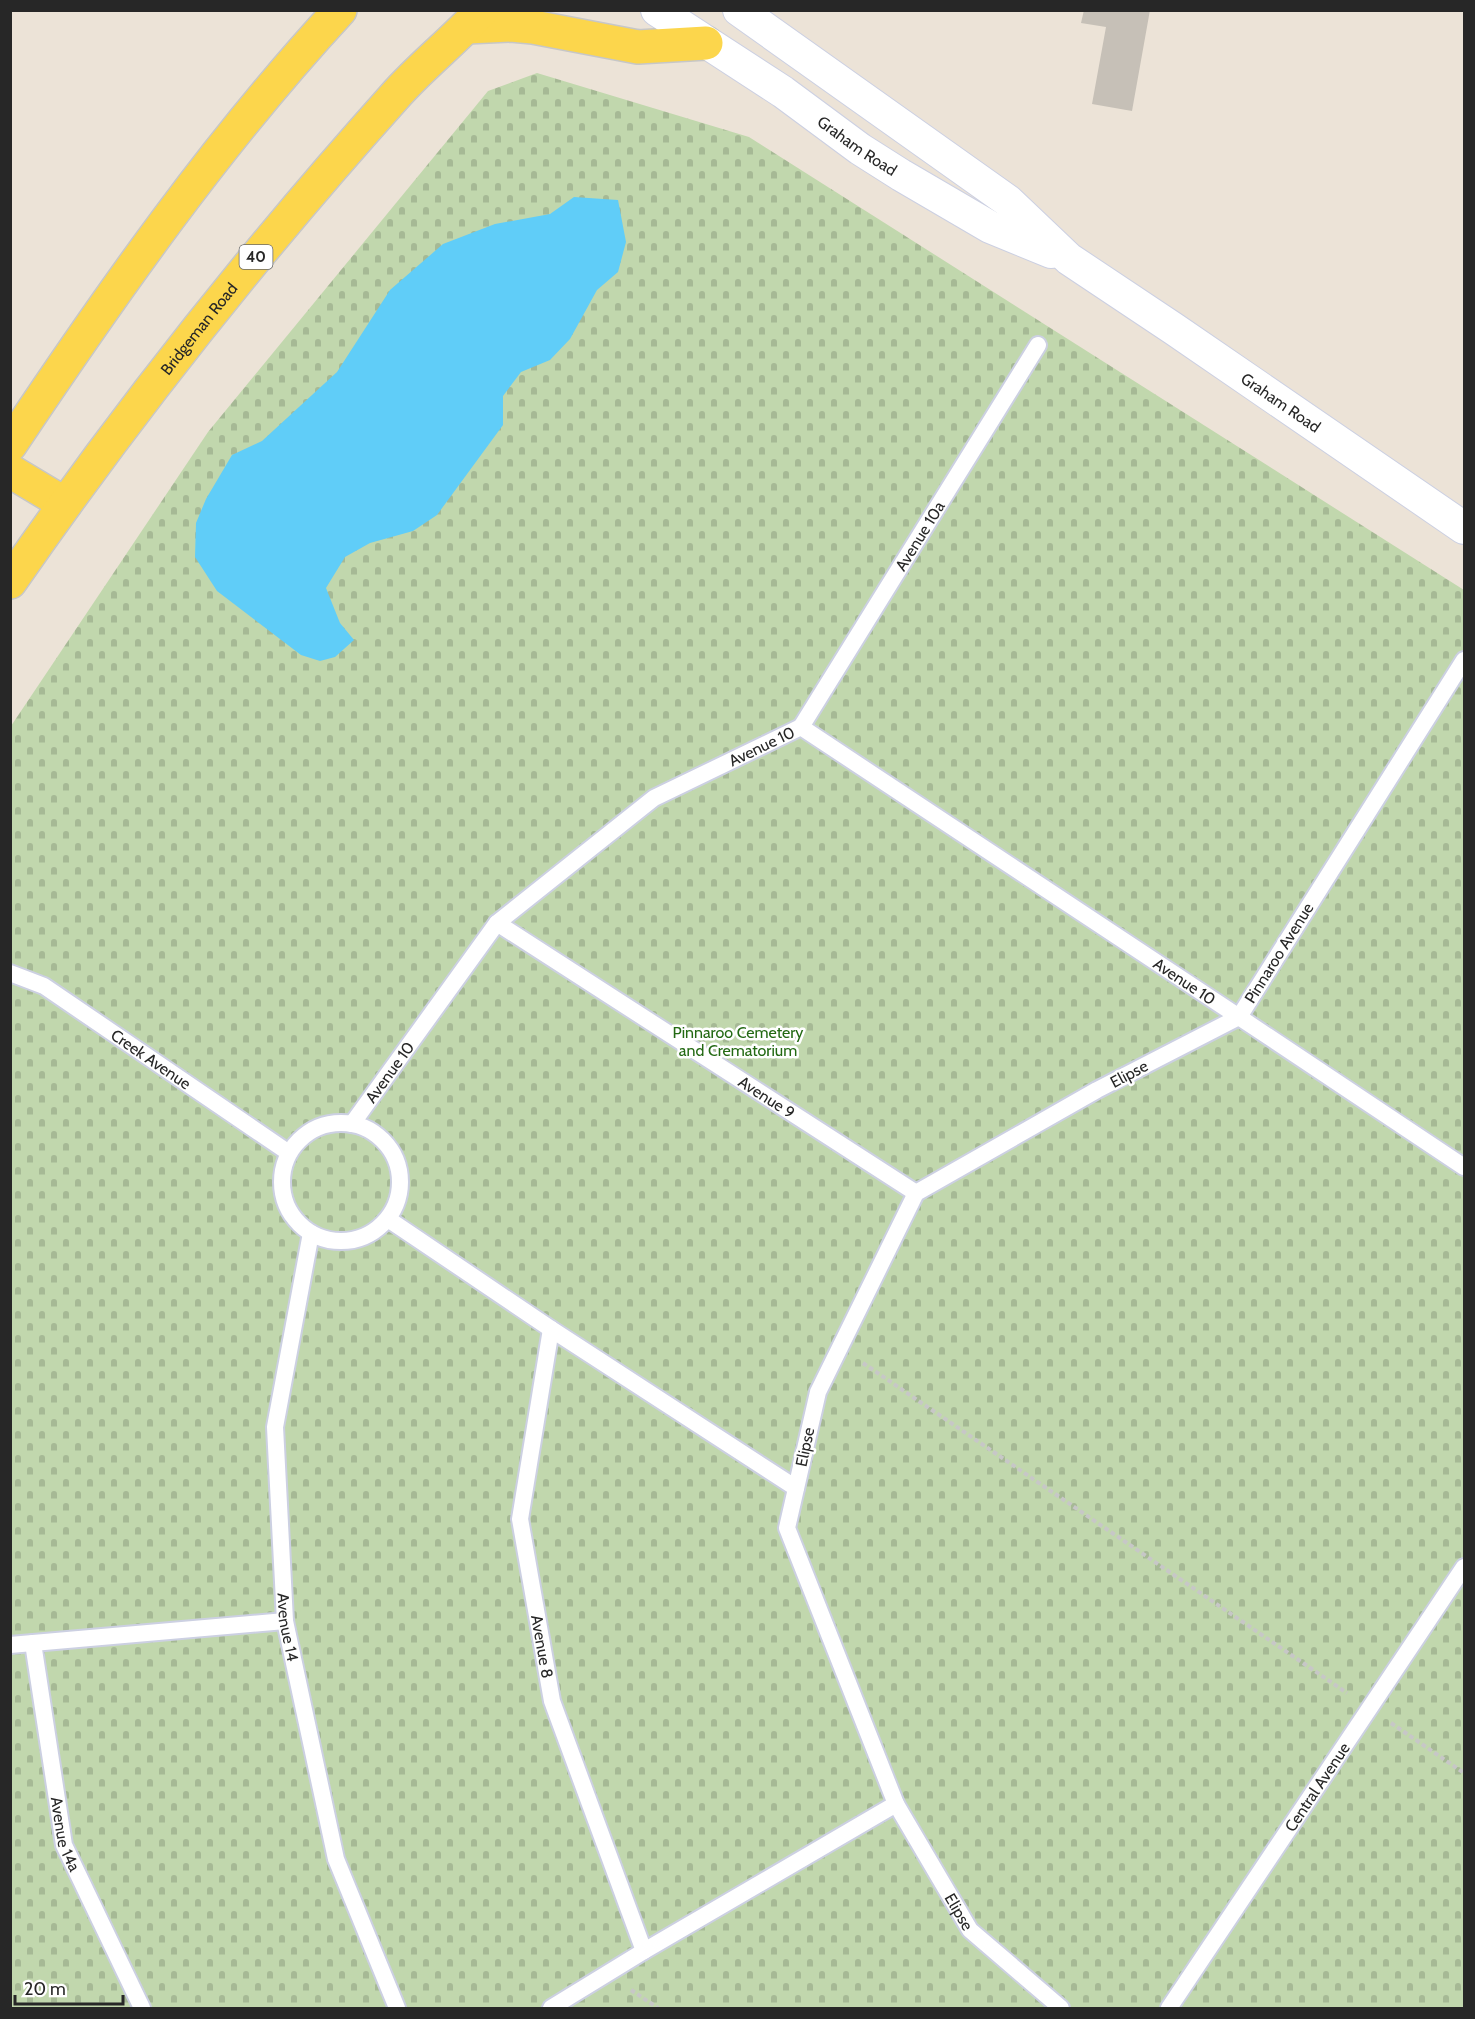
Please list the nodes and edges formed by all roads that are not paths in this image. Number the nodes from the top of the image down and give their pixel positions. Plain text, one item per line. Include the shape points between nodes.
1 (340, 10) edge
2 (657, 10) edge
3 (739, 10) edge
4 (474, 19) edge
5 (316, 24) edge
6 (706, 43) junction
7 (1069, 259) junction
8 (1038, 345) dead end
9 (10, 445) edge
10 (10, 471) edge
11 (65, 504) junction
12 (1464, 528) edge
13 (10, 582) edge
14 (1464, 660) edge
15 (801, 728) junction
16 (497, 923) junction
17 (10, 974) edge
18 (1239, 1017) junction
19 (352, 1124) junction
20 (289, 1153) junction
21 (1464, 1167) edge
22 (916, 1193) junction
23 (388, 1219) junction
24 (311, 1233) junction
25 (551, 1329) junction
26 (796, 1488) junction
27 (1464, 1567) edge
28 (285, 1621) junction
29 (33, 1643) junction
30 (10, 1645) edge
31 (896, 1804) junction
32 (644, 1951) junction
33 (142, 2008) edge
34 (397, 2008) edge
35 (551, 2008) edge
36 (1061, 2008) edge
37 (1169, 2008) edge

1 - 5 main road
2 - 6 street, Graham Road
3 - 7 street, Graham Road via 1008,201
4 - 6 main road via 638,47
4 - 11 main road, Bridgeman Road / 40 via 396,94 297,206 210,312
5 - 9 main road via 170,217
6 - 7 street, Graham Road via 911,181 990,227
7 - 12 street, Graham Road
8 - 15 lane, Avenue 10a
10 - 11 main road
11 - 13 main road, Bridgeman Road / 40
14 - 18 lane, Pinnaroo Avenue
15 - 16 lane, Avenue 10 via 654,798
15 - 18 lane, Avenue 10
16 - 19 lane, Avenue 10
16 - 22 lane, Avenue 9
17 - 20 lane, Creek Avenue via 44,986
18 - 21 lane, Pinnaroo Avenue
18 - 22 lane, Elipse via 1097,1090
19 - 20 lane via 331,1123 312,1130
19 - 23 lane via 371,1131 385,1143 396,1161 401,1180
20 - 24 lane via 282,1172 283,1193 290,1212
22 - 26 lane, Elipse via 818,1392
23 - 24 lane via 371,1233 352,1240 331,1240
23 - 25 lane
24 - 28 lane, Avenue 14 via 275,1427
25 - 26 lane
25 - 32 lane, Avenue 8 via 520,1519 552,1701
26 - 31 lane, Elipse via 787,1528
27 - 37 lane, Central Avenue
28 - 29 lane
28 - 34 lane, Avenue 14 via 336,1859
29 - 30 lane
29 - 33 lane, Avenue 14a via 63,1845
31 - 32 lane
31 - 36 lane, Elipse via 970,1930
32 - 35 lane

